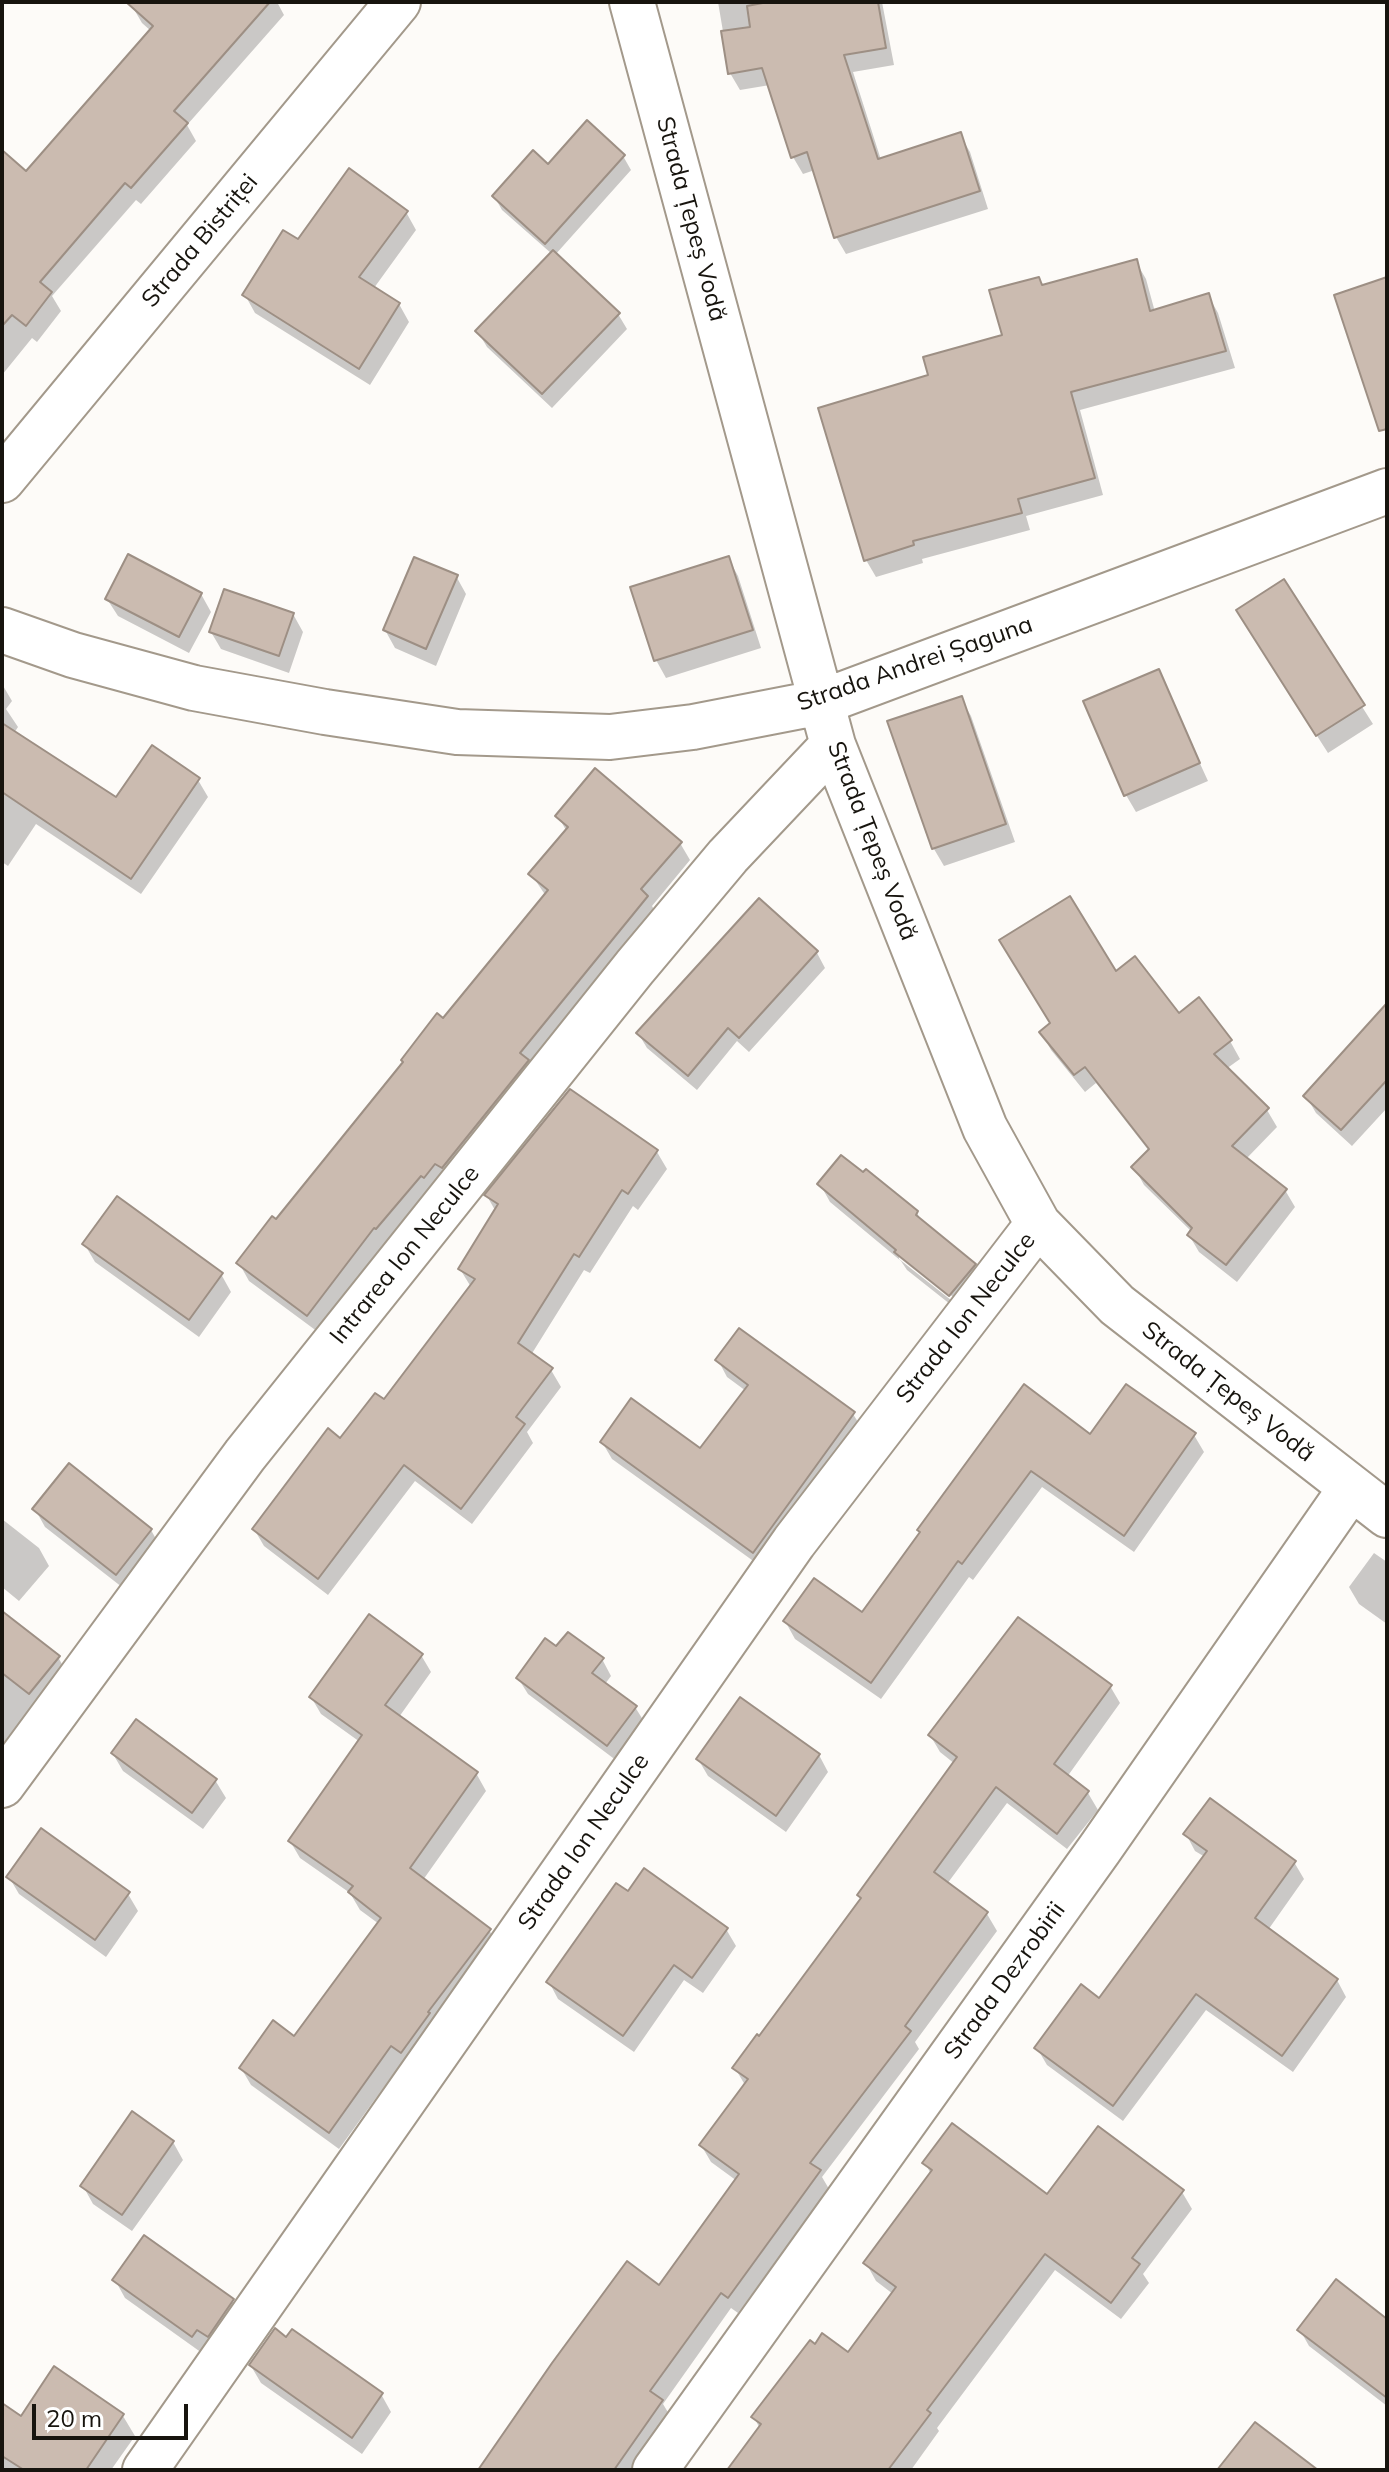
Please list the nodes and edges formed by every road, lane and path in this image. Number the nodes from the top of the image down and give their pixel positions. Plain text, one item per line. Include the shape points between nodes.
1 (398, 2) edge
2 (632, 2) edge
3 (2, 480) edge
4 (1387, 491) edge
5 (2, 630) edge
6 (822, 702) junction
7 (833, 745) junction
8 (1038, 1224) junction
9 (1351, 1488) junction
10 (1387, 1515) edge
11 (2, 1785) edge
12 (145, 2470) edge
13 (655, 2470) edge

1 - 3 street, Strada Bistriței
2 - 6 street, Strada Țepeș Vodă
4 - 6 street, Strada Andrei Șaguna
5 - 6 street, Strada Andrei Șaguna via 194,688 457,732 610,737
6 - 7 street, Strada Țepeș Vodă
7 - 8 street, Strada Țepeș Vodă via 985,1128
7 - 11 street, Intrarea Ion Neculce via 728,856 635,967 245,1455
8 - 9 street, Strada Țepeș Vodă via 1117,1305
8 - 12 street, Strada Ion Neculce via 794,1542
9 - 10 street, Strada Țepeș Vodă
9 - 13 street, Strada Dezrobirii

